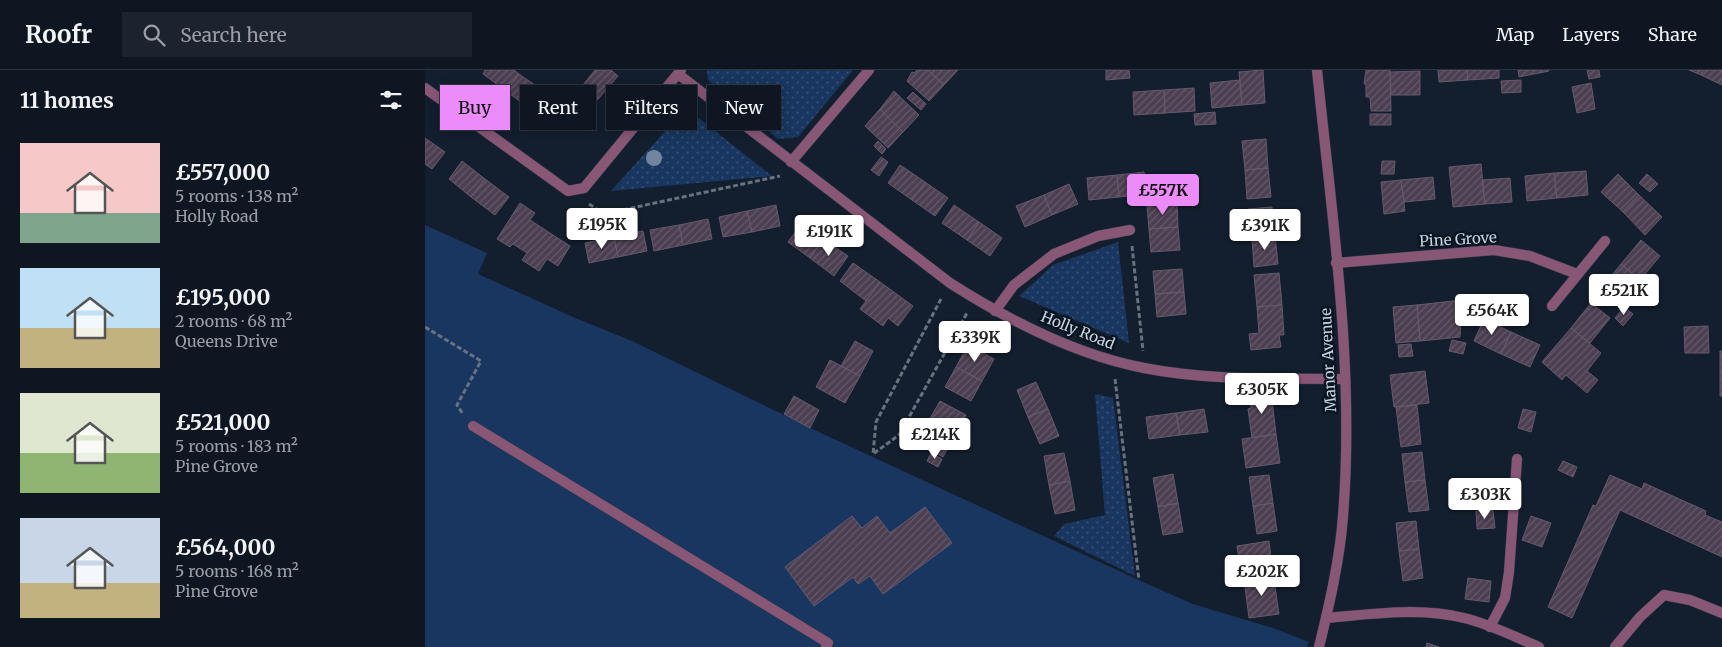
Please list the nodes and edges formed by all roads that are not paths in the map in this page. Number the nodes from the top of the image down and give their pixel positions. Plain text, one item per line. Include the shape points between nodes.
1 (869, 70) edge
2 (1317, 70) edge
3 (680, 72) edge
4 (425, 88) edge
5 (791, 162) junction
6 (1130, 230) road end
7 (1605, 241) dead end
8 (1337, 263) junction
9 (1577, 274) junction
10 (1552, 306) dead end
11 (995, 311) junction
12 (1345, 379) junction
13 (473, 426) road end
14 (1517, 459) dead end
15 (1722, 613) edge
16 (1327, 618) junction
17 (1489, 627) junction
18 (825, 647) edge
19 (1319, 647) edge
20 (1539, 647) edge
21 (1615, 647) edge

1 - 5 street
2 - 8 street, Manor Avenue
3 - 4 street via 584,188 568,191
3 - 5 street, Holly Road
5 - 11 street, Holly Road via 950,282
6 - 11 street via 1098,236 1054,254 1014,285
7 - 9 street
8 - 9 street, Pine Grove via 1494,250 1530,256
8 - 12 street, Manor Avenue
9 - 10 street
11 - 12 street, Holly Road via 1063,342 1113,361 1145,368 1219,377
12 - 16 street, Manor Avenue via 1347,444 1343,519
13 - 18 street via 827,643
14 - 17 street via 1505,598
15 - 21 street via 1690,600 1664,595 1639,617
16 - 17 street via 1411,611 1465,618
16 - 19 street, Manor Avenue
17 - 20 street

